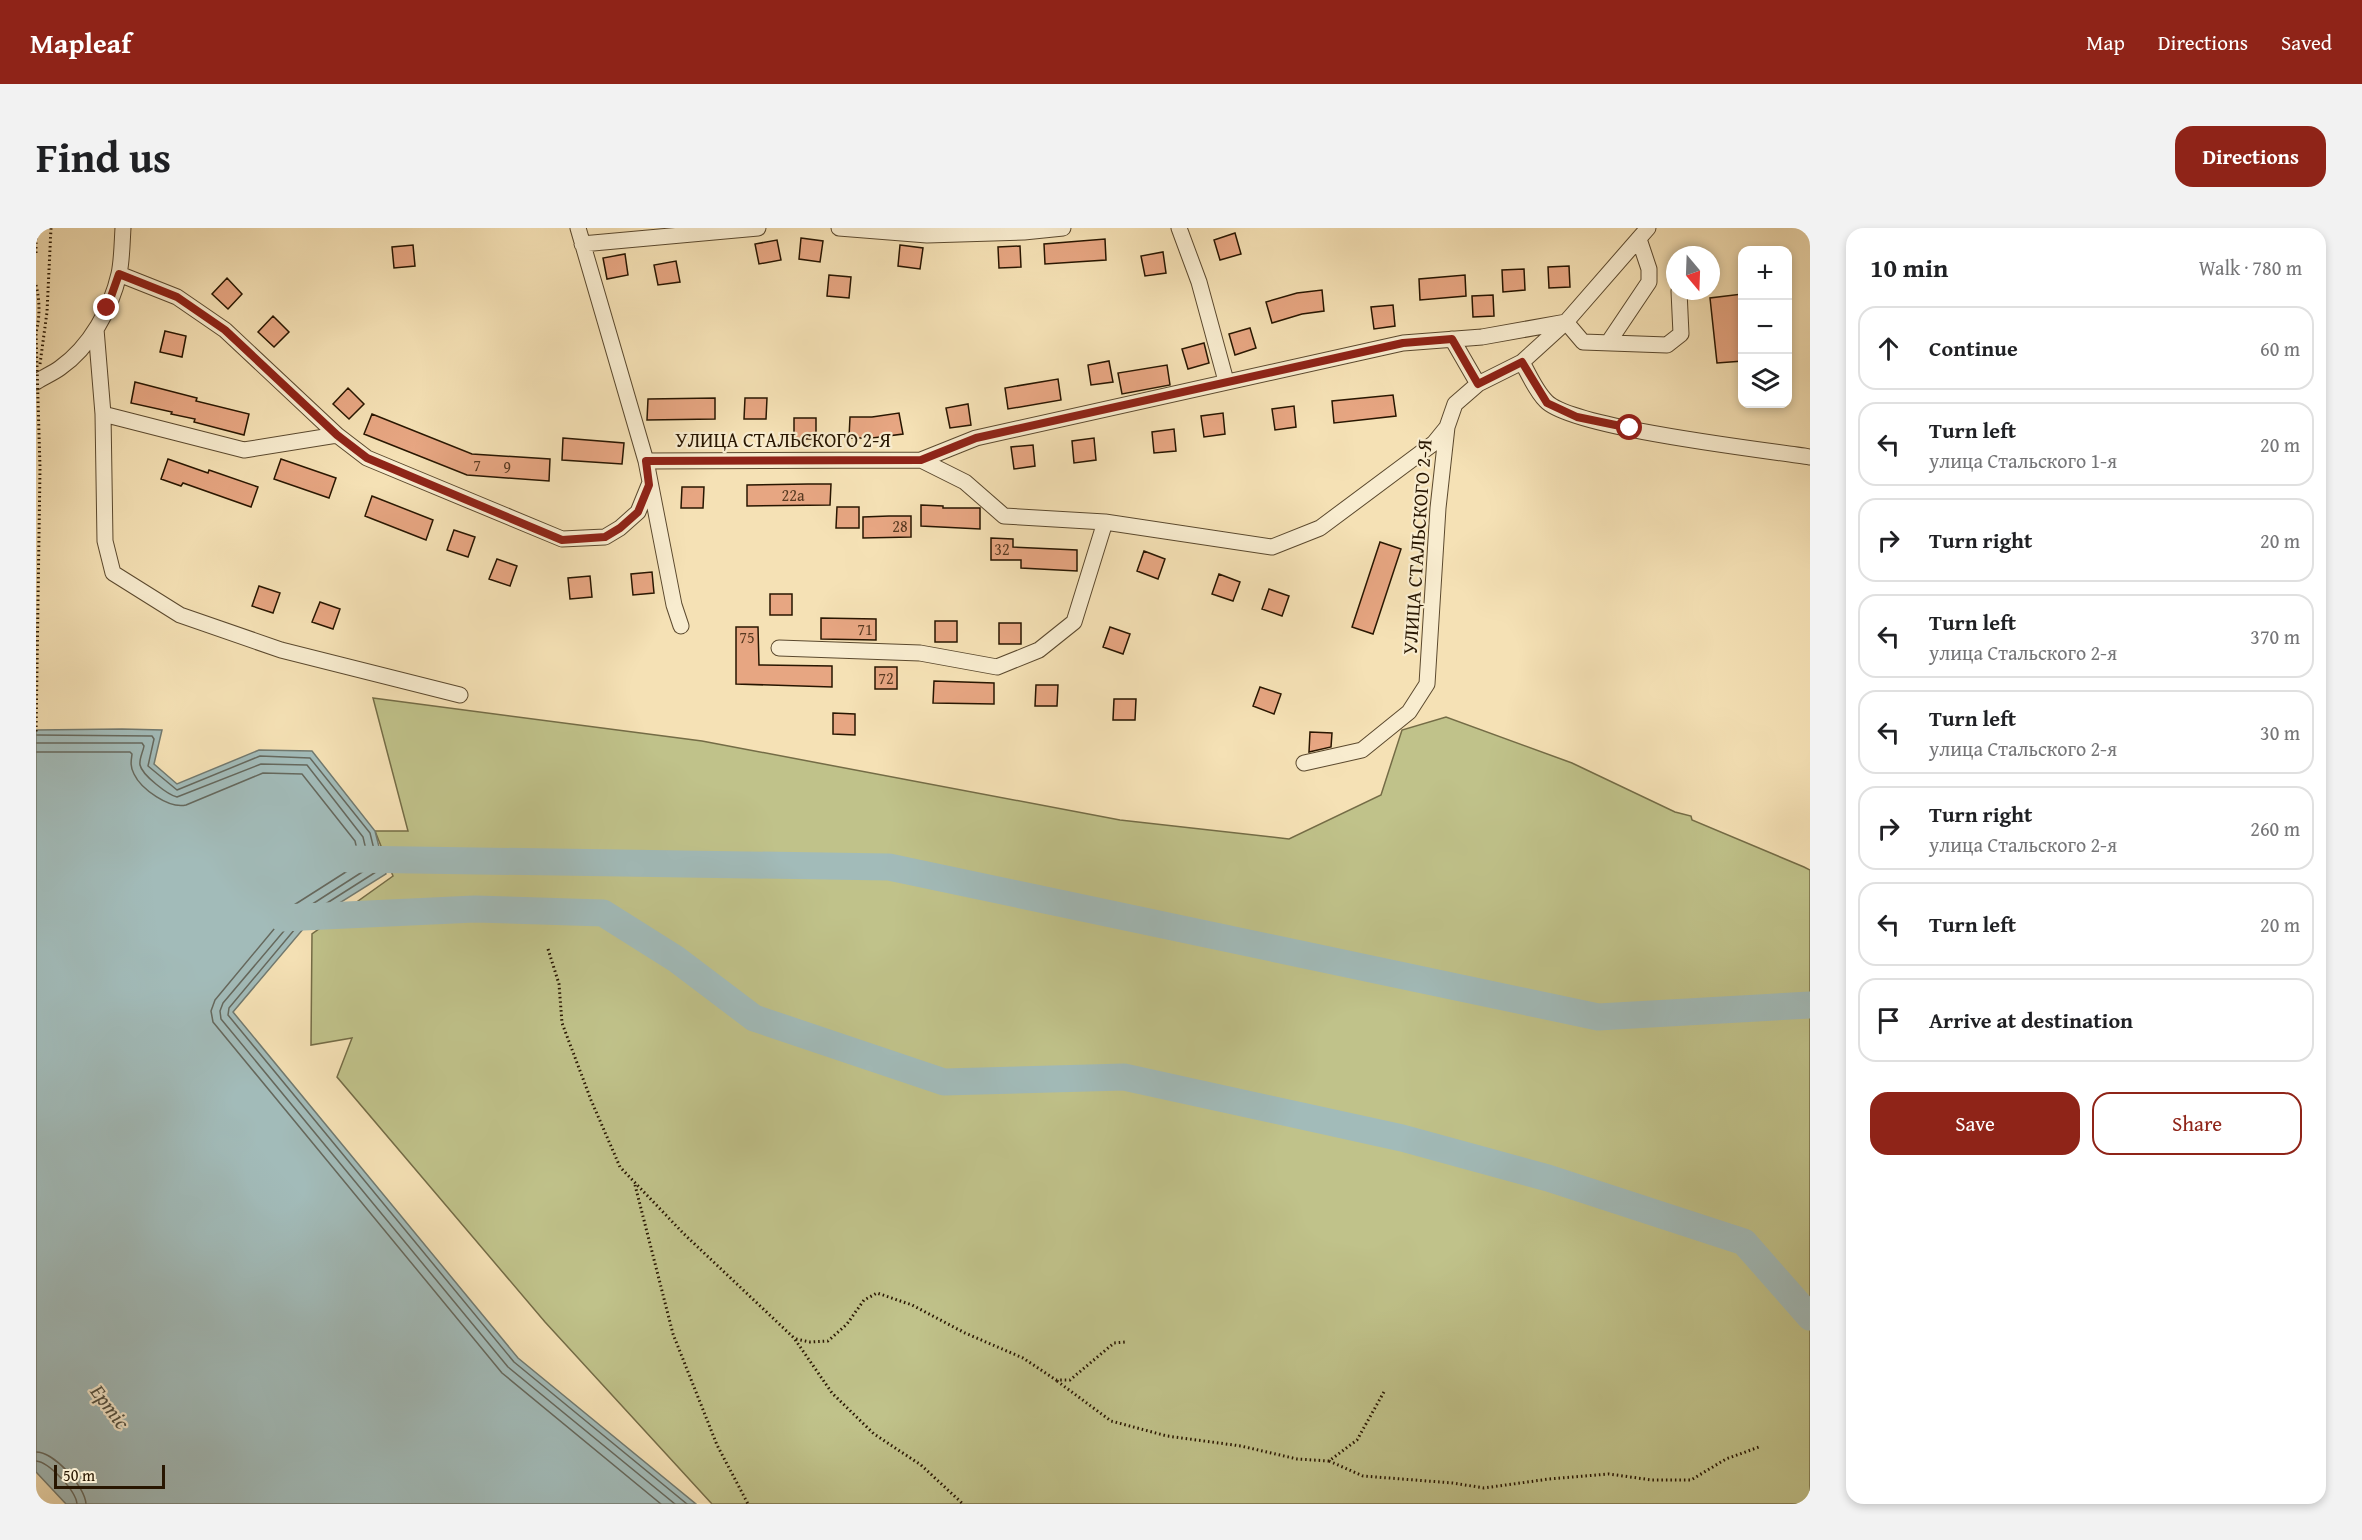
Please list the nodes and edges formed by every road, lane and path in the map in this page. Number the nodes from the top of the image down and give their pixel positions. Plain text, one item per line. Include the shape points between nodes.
1 (36, 228) edge
2 (51, 228) edge
3 (123, 228) edge
4 (578, 228) edge
5 (758, 228) edge
6 (839, 228) edge
7 (1063, 228) edge
8 (1179, 228) edge
9 (1643, 233) edge
10 (582, 244) junction
11 (36, 253) edge
12 (119, 274) junction
13 (36, 285) edge
14 (1679, 300) edge
15 (1566, 322) junction
16 (96, 329) junction
17 (1452, 339) junction
18 (1608, 343) junction
19 (1522, 362) junction
20 (37, 381) edge
21 (1226, 381) junction
22 (1478, 384) junction
23 (103, 414) junction
24 (1447, 427) junction
25 (337, 435) junction
26 (1810, 457) edge
27 (921, 460) junction
28 (646, 461) junction
29 (649, 485) junction
30 (1105, 522) junction
31 (681, 626) dead end
32 (779, 648) dead end
33 (460, 695) dead end
34 (36, 734) edge
35 (1304, 763) dead end
36 (548, 949) dead end
37 (635, 1183) junction
38 (794, 1338) junction
39 (1126, 1342) dead end
40 (1056, 1380) junction
41 (1384, 1390) dead end
42 (1759, 1448) dead end
43 (1329, 1461) junction
44 (748, 1504) edge
45 (963, 1504) edge

1 - 11 path
2 - 20 path via 47,312
3 - 12 street
4 - 10 street
5 - 10 street
6 - 7 street via 927,234
8 - 21 street via 1199,282
9 - 15 street
9 - 18 street via 1649,282
10 - 28 street
12 - 16 street
12 - 25 street via 177,297 225,330
13 - 34 path, bridge via 40,468
14 - 18 street via 1681,334 1667,345
15 - 17 street, УЛИЦА СТАЛЬСКОГО 2-Я
15 - 18 street via 1583,342
15 - 19 street
16 - 20 street via 61,367
16 - 23 street
17 - 21 street, УЛИЦА СТАЛЬСКОГО 2-Я via 1403,343
17 - 22 street
19 - 22 street
19 - 26 street via 1547,403 1577,417
21 - 27 street, УЛИЦА СТАЛЬСКОГО 2-Я via 976,438
22 - 24 street via 1455,404
23 - 25 street via 244,450
23 - 33 street via 105,541 113,573 180,615 280,650
24 - 30 street, УЛИЦА СТАЛЬСКОГО 2-Я via 1434,442 1320,528 1272,548
24 - 35 street, УЛИЦА СТАЛЬСКОГО 2-Я via 1427,684 1409,712 1362,750
25 - 29 street via 367,458 562,540 605,537 620,528 638,512
27 - 28 street, УЛИЦА СТАЛЬСКОГО 2-Я
27 - 30 street, УЛИЦА СТАЛЬСКОГО 2-Я via 965,482 1005,516
28 - 29 street
29 - 31 street
30 - 32 street via 1074,622 1039,650 997,667 920,653
36 - 37 path via 559,984 562,1023 620,1167
37 - 38 path
37 - 44 path via 673,1334 717,1445
38 - 40 path via 828,1341 847,1324 864,1300 877,1293 912,1305 1023,1358
38 - 45 path via 832,1393 874,1434 921,1465
39 - 40 path via 1114,1343 1070,1380
40 - 43 path via 1111,1421 1167,1436
41 - 43 path via 1357,1440
42 - 43 path via 1726,1459 1691,1480 1652,1480 1609,1473 1484,1488 1454,1482 1363,1476

